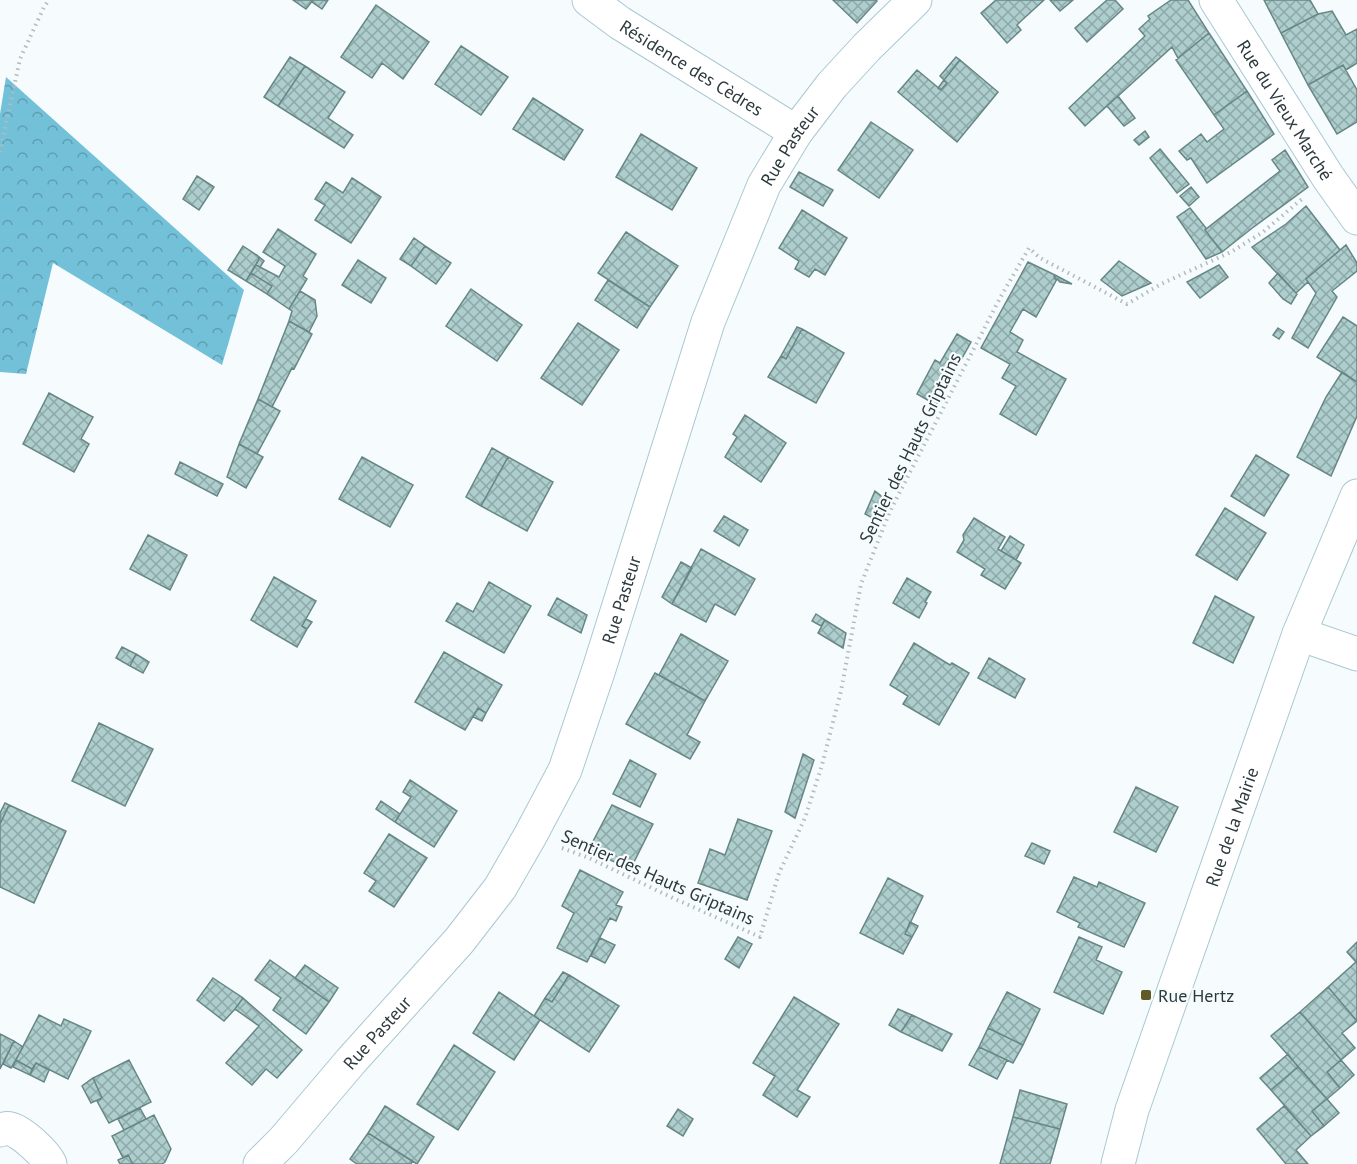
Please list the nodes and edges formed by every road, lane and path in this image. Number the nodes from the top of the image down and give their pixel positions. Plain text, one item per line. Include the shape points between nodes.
1 (49, 0) edge
2 (589, 0) edge
3 (915, 0) edge
4 (1216, 0) edge
5 (796, 132) junction
6 (0, 152) edge
7 (1328, 177) junction
8 (1357, 218) edge
9 (1357, 496) edge
10 (1299, 634) junction
11 (1357, 654) edge
12 (530, 836) junction
13 (0, 1130) edge
14 (50, 1164) edge
15 (260, 1164) edge
16 (1118, 1164) edge

1 - 6 path via 20,59
2 - 5 street, Résidence des Cèdres
3 - 5 street, Rue Pasteur via 832,85
4 - 7 street, Rue du Vieux Marché
5 - 12 street, Rue Pasteur via 764,185 708,322 565,770
7 - 8 street, Rue du Vieux Marché
7 - 12 path, Sentier des Hauts Griptains via 1263,232 1127,304 1040,258 1029,248 890,511 865,573 822,765 805,818 778,873 759,937 589,858
9 - 10 street, Rue de la Mairie
10 - 11 street
10 - 16 street, Rue de la Mairie via 1132,1110
12 - 15 street, Rue Pasteur via 500,888 459,941
13 - 14 street via 10,1129 28,1139

